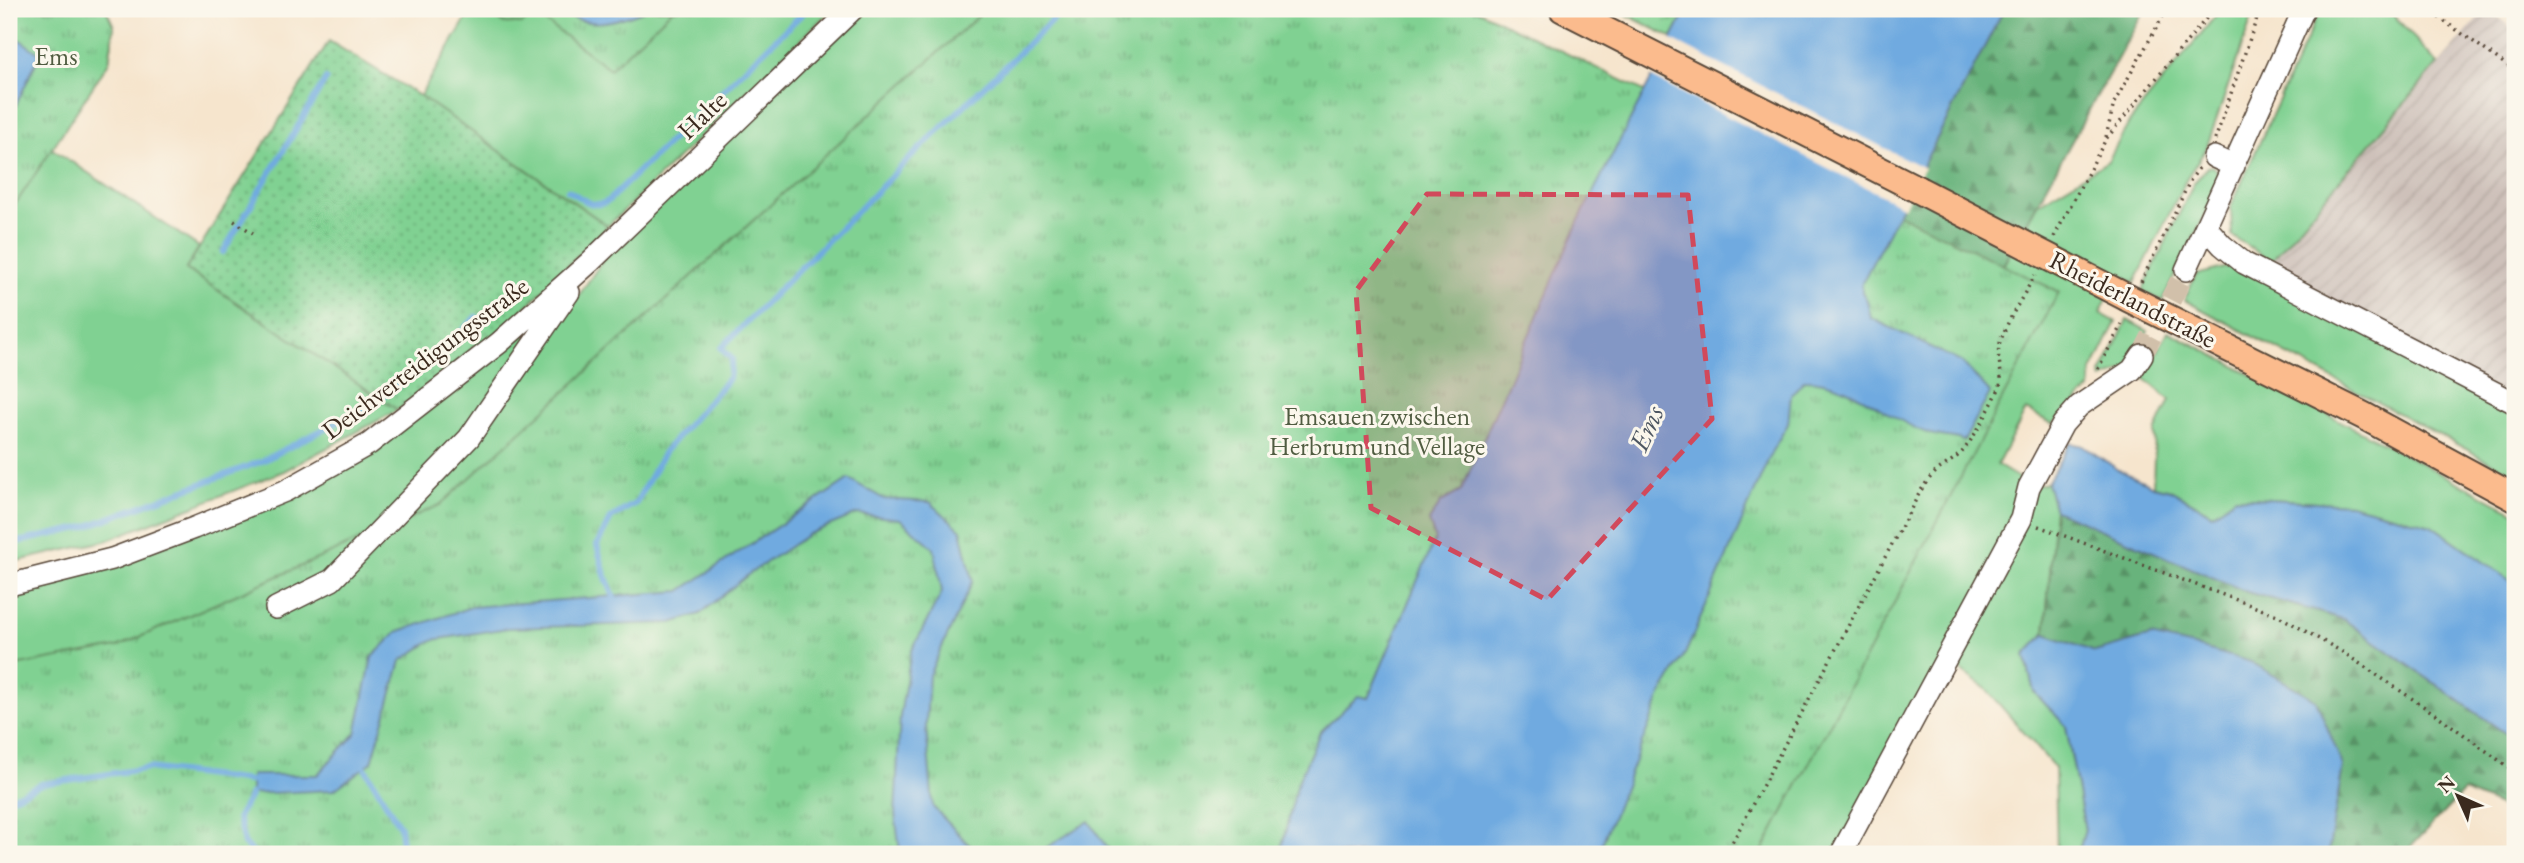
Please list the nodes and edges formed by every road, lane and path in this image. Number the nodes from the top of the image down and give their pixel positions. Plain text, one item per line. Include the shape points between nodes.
1 (853, 9) edge
2 (1563, 9) edge
3 (2167, 9) edge
4 (2214, 9) edge
5 (2260, 9) edge
6 (2304, 9) edge
7 (2427, 9) edge
8 (2515, 71) edge
9 (2106, 139) junction
10 (2214, 158) junction
11 (2234, 166) junction
12 (234, 221) dead end
13 (2207, 228) junction
14 (253, 233) dead end
15 (2050, 247) dead end
16 (590, 262) junction
17 (2037, 270) dead end
18 (2186, 270) tunnel mouth
19 (2134, 294) junction
20 (2142, 355) tunnel mouth
21 (2100, 391) junction
22 (2515, 403) edge
23 (2515, 498) edge
24 (2021, 519) junction
25 (9, 584) edge
26 (276, 608) dead end
27 (2515, 772) edge
28 (1726, 854) edge
29 (1841, 854) edge

1 - 16 street, Halte
2 - 19 main road, Rheiderlandstraße, bridge
3 - 9 path via 2114,103
4 - 9 path
5 - 10 path via 2214,144
6 - 11 street
7 - 8 path
9 - 15 path
10 - 11 street
10 - 19 path via 2202,164 2191,179
11 - 13 street
12 - 14 path
13 - 18 street
13 - 22 street via 2244,262
16 - 25 street, Deichverteidigungsstraße via 499,343 369,443 285,491 112,559
16 - 26 street via 469,438 332,580
17 - 28 path via 2000,342 2000,385 1969,445 1931,474 1920,492
19 - 21 path via 2096,372
19 - 23 main road, Rheiderlandstraße
20 - 21 street via 2132,370
21 - 24 street via 2063,424 2029,487
24 - 27 path via 2277,615 2344,653
24 - 29 street

